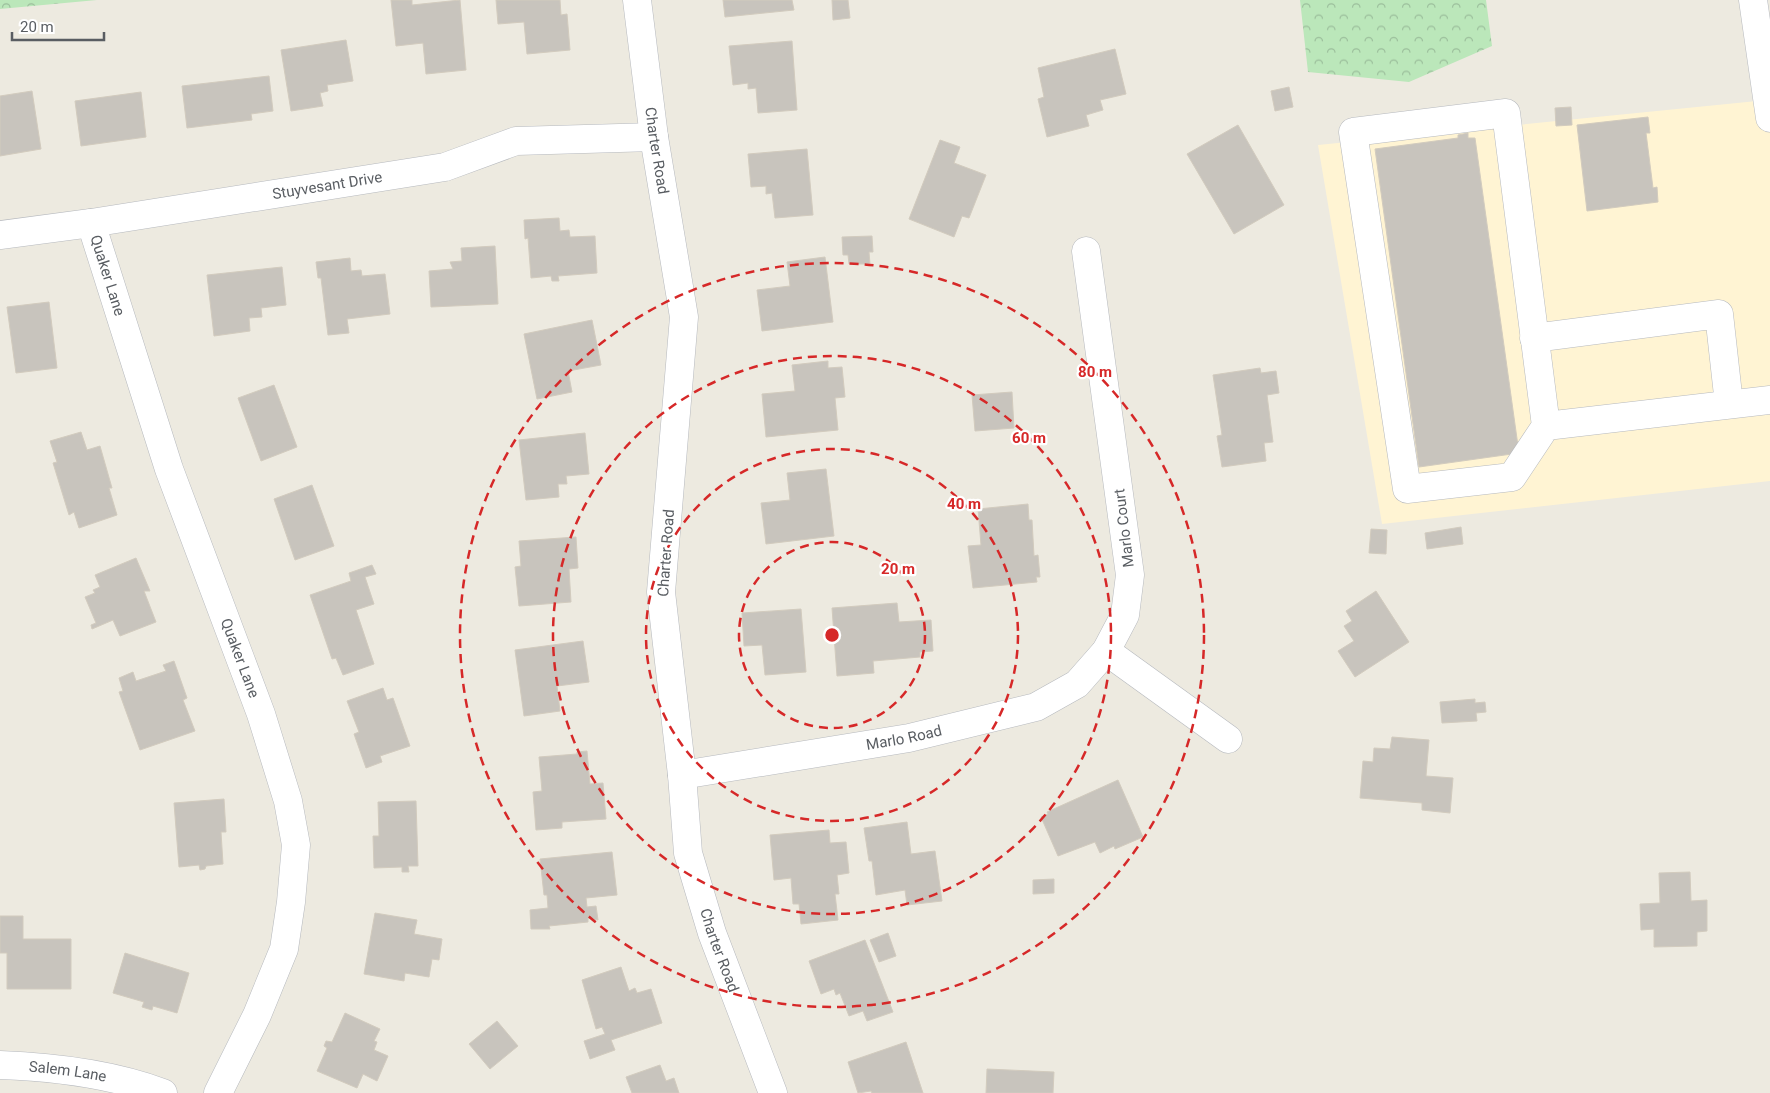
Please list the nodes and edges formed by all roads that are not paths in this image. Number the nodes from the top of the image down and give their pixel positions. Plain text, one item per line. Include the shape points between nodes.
1 (637, 0) edge
2 (1753, 0) edge
3 (1770, 118) edge
4 (654, 137) junction
5 (92, 223) junction
6 (0, 235) edge
7 (1086, 251) dead end
8 (1534, 338) junction
9 (1770, 400) edge
10 (1729, 404) junction
11 (1546, 426) junction
12 (1106, 651) junction
13 (1228, 739) dead end
14 (682, 775) junction
15 (0, 1065) edge
16 (163, 1093) edge
17 (218, 1093) edge
18 (773, 1093) edge

1 - 4 street, Charter Road
2 - 3 street
4 - 5 street, Stuyvesant Drive via 516,141 445,167
4 - 14 street, Charter Road via 684,317 661,592
5 - 6 street, Stuyvesant Drive
5 - 17 street, Quaker Lane via 169,469 261,714 288,801 296,844 284,949 257,1015
7 - 12 street, Marlo Court via 1130,575 1125,614
8 - 10 street via 1719,314
8 - 11 street
8 - 11 street via 1506,113 1353,132 1407,489 1512,477
9 - 10 street
10 - 11 street
12 - 13 street
12 - 14 street, Marlo Road via 1077,684 1036,707 909,738
14 - 18 street, Charter Road via 688,853 712,933
15 - 16 street, Salem Lane via 86,1073

